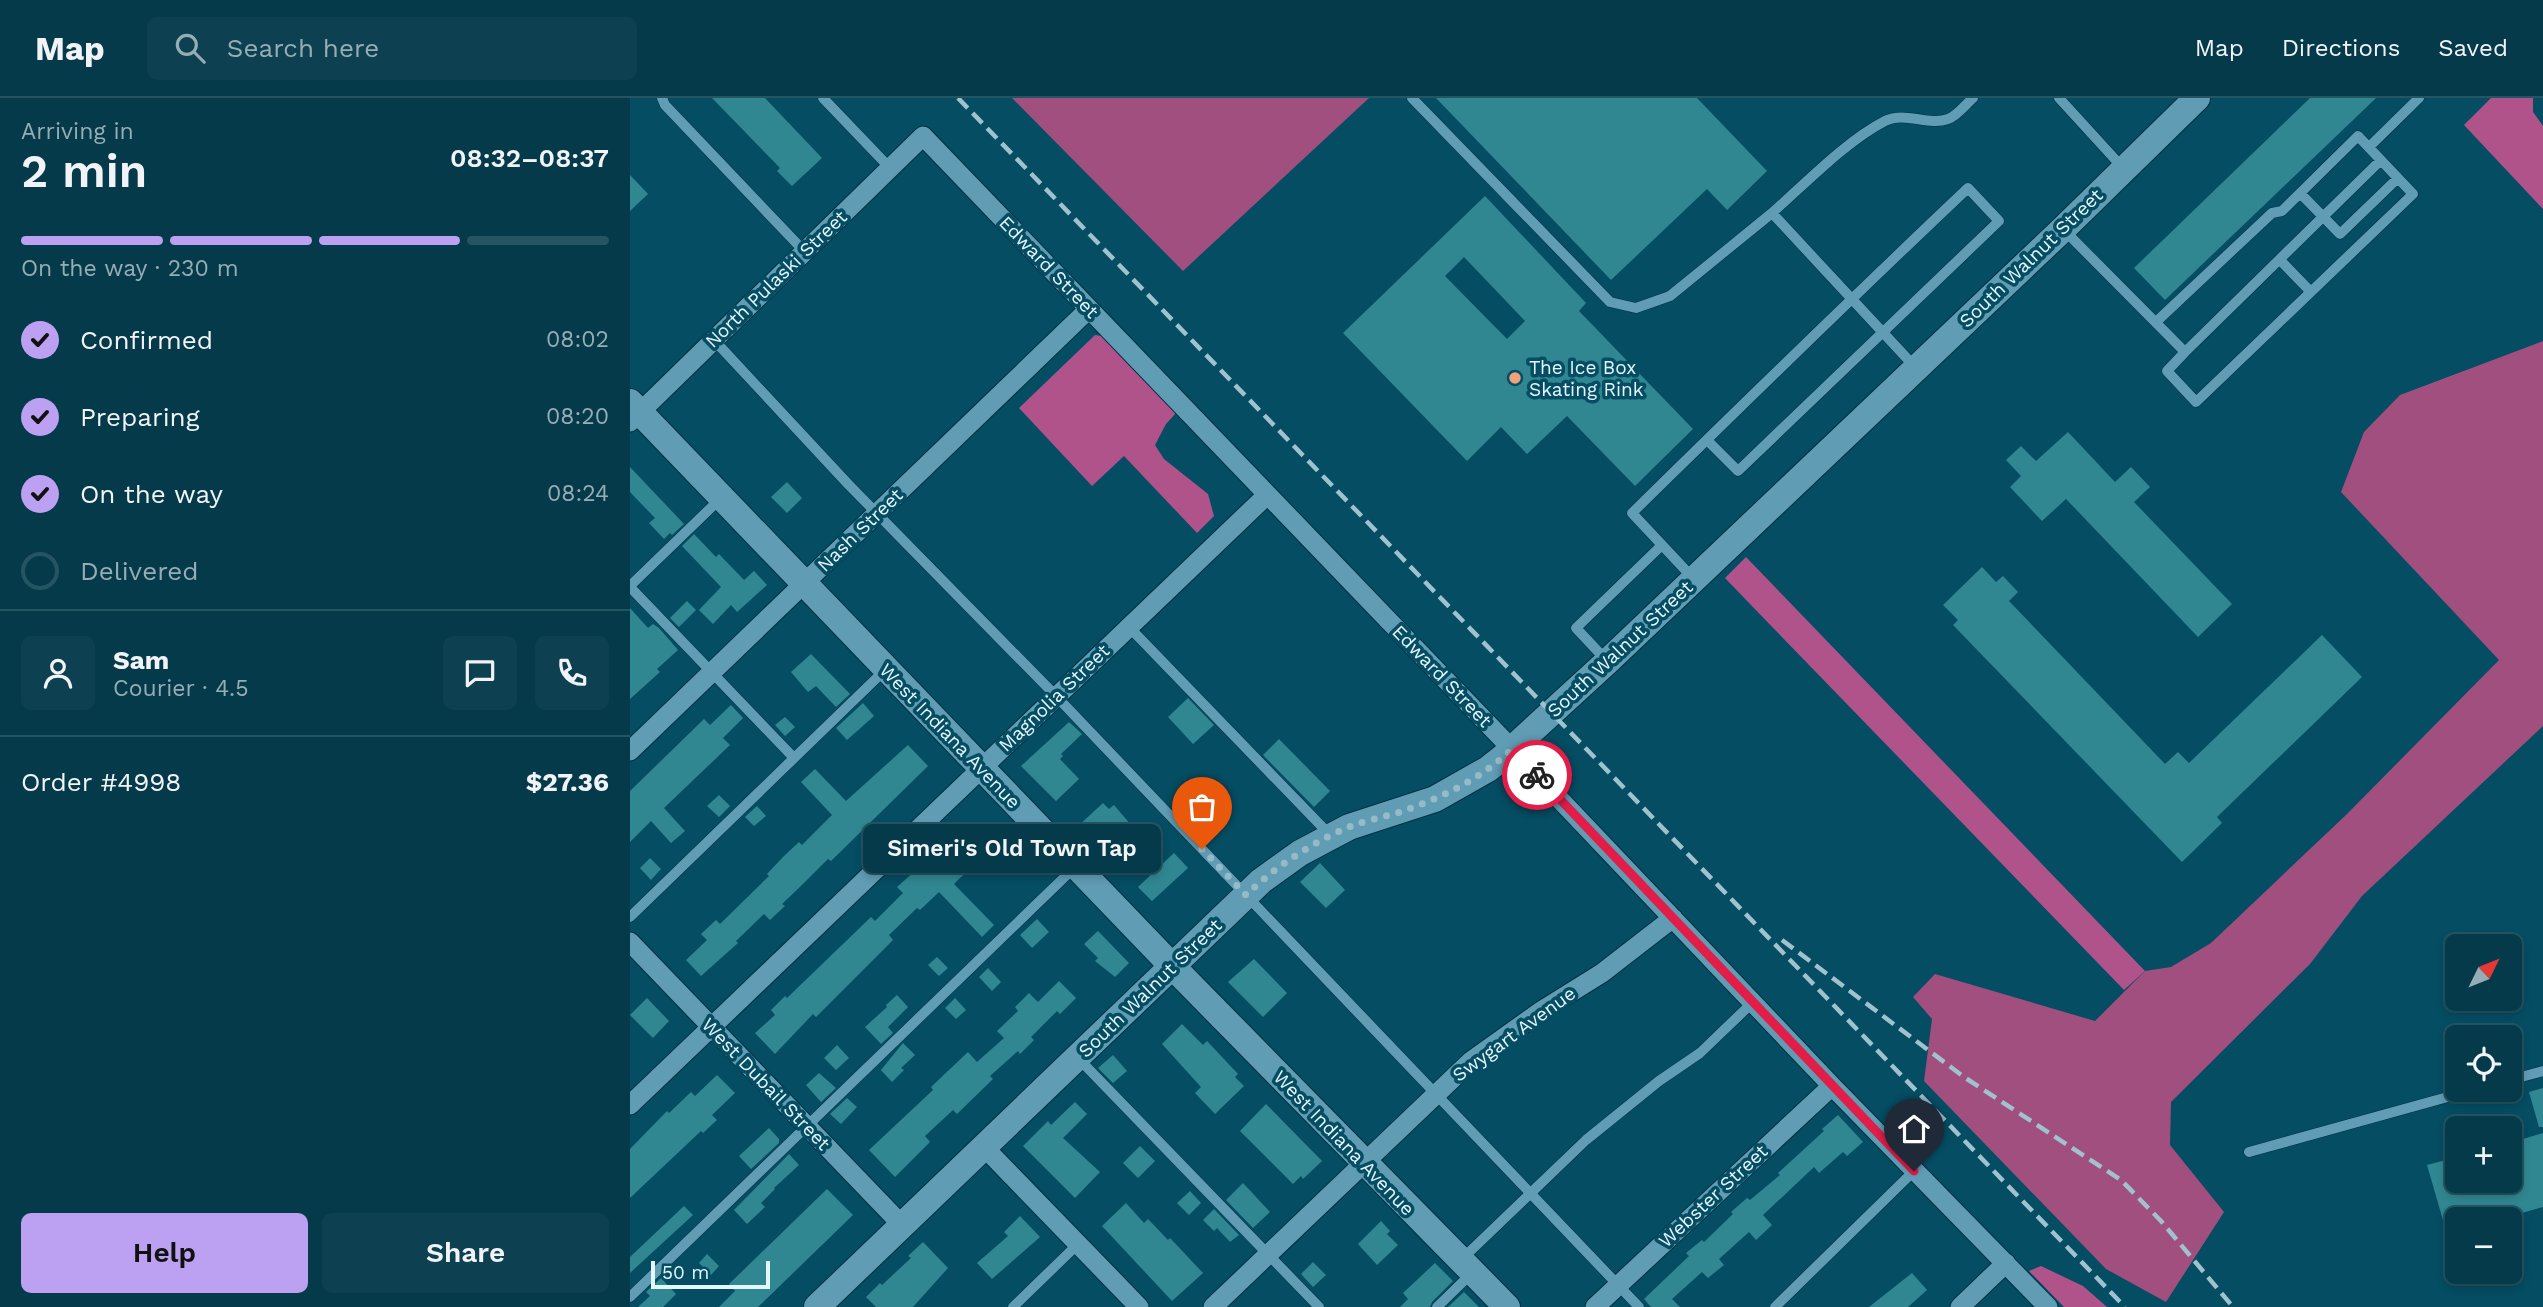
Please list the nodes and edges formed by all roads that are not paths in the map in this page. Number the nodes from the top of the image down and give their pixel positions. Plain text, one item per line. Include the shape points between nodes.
1 (662, 98) edge
2 (823, 98) edge
3 (1412, 98) edge
4 (1973, 98) edge
5 (2059, 98) edge
6 (2197, 98) edge
7 (2419, 98) edge
8 (923, 136) joint
9 (2369, 147) junction
10 (2381, 160) junction
11 (890, 168) junction
12 (2124, 168) junction
13 (2398, 178) junction
14 (2300, 193) junction
15 (1772, 213) junction
16 (2323, 217) junction
17 (2063, 229) junction
18 (804, 251) junction
19 (2280, 260) junction
20 (2311, 292) junction
21 (1851, 299) junction
22 (1089, 309) junction
23 (2155, 322) junction
24 (1882, 332) junction
25 (714, 340) junction
26 (2185, 352) junction
27 (1916, 367) junction
28 (633, 412) edge
29 (1707, 440) junction
30 (1267, 495) junction
31 (721, 498) junction
32 (877, 513) junction
33 (1661, 546) junction
34 (1694, 579) junction
35 (804, 584) junction
36 (630, 586) edge
37 (1129, 627) junction
38 (1608, 661) junction
39 (886, 669) junction
40 (712, 673) junction
41 (1056, 696) junction
42 (1512, 749) junction
43 (630, 751) edge
44 (794, 758) junction
45 (982, 768) junction
46 (1332, 836) junction
47 (1076, 867) junction
48 (1246, 895) junction
49 (630, 917) edge
50 (1673, 918) junction
51 (630, 942) edge
52 (1172, 966) junction
53 (1752, 1003) junction
54 (712, 1027) junction
55 (1077, 1057) junction
56 (2543, 1071) edge
57 (2522, 1077) edge
58 (1832, 1086) junction
59 (1435, 1094) junction
60 (2445, 1098) edge
61 (630, 1105) edge
62 (807, 1126) junction
63 (984, 1147) junction
64 (2249, 1152) dead end
65 (1364, 1163) junction
66 (1914, 1171) junction
67 (1531, 1193) junction
68 (902, 1225) junction
69 (1078, 1244) junction
70 (1268, 1254) junction
71 (2006, 1263) junction
72 (1466, 1267) junction
73 (1618, 1285) junction
74 (630, 1297) edge
75 (817, 1307) edge
76 (1013, 1307) edge
77 (1139, 1307) edge
78 (1213, 1307) edge
79 (1319, 1307) edge
80 (1437, 1307) edge
81 (1507, 1307) edge
82 (1595, 1307) edge
83 (1639, 1307) edge
84 (1775, 1307) edge
85 (1960, 1307) edge
86 (2048, 1307) edge

1 - 18 lane
2 - 11 lane
3 - 15 lane via 1610,302 1636,308 1670,296
4 - 15 lane via 1950,119 1888,119 1864,133
5 - 12 lane
6 - 12 street, South Walnut Street
7 - 9 lane
8 - 11 street, North Pulaski Street
8 - 22 street, Edward Street
9 - 10 lane
9 - 14 lane via 2358,136
10 - 13 lane
10 - 16 lane
11 - 18 street, North Pulaski Street
12 - 17 street, South Walnut Street
13 - 16 lane via 2340,234
13 - 20 lane via 2413,194
14 - 16 lane
14 - 23 lane via 2283,211 2272,213
15 - 21 lane
16 - 19 lane
17 - 23 lane
17 - 27 street, South Walnut Street
18 - 25 street, North Pulaski Street
19 - 20 lane
19 - 26 lane
20 - 26 lane via 2196,402 2167,371
21 - 24 lane
21 - 24 lane via 1968,188 1999,221
21 - 29 lane
22 - 30 street, Edward Street
22 - 32 street, Nash Street
23 - 26 lane
24 - 27 lane
24 - 29 lane via 1738,471
25 - 28 street, North Pulaski Street
25 - 32 lane
27 - 34 street, South Walnut Street
28 - 31 street, West Indiana Avenue
29 - 33 lane via 1632,513
30 - 37 street, Magnolia Street
30 - 42 street, Edward Street
31 - 35 street, West Indiana Avenue
31 - 36 lane
32 - 35 street, Nash Street
32 - 41 lane
33 - 34 lane
33 - 38 lane via 1576,628
34 - 38 street, South Walnut Street
35 - 39 street, West Indiana Avenue
35 - 40 street, Nash Street
36 - 40 lane
37 - 41 street, Magnolia Street
37 - 46 lane
38 - 42 street, South Walnut Street
39 - 44 lane
39 - 45 street, West Indiana Avenue
40 - 43 street, Nash Street
40 - 44 lane
41 - 45 street, Magnolia Street
41 - 48 lane
42 - 46 street, South Walnut Street via 1488,769 1436,799
42 - 50 street, Edward Street
44 - 49 lane
45 - 47 street, West Indiana Avenue
45 - 54 street, Magnolia Street
46 - 48 street, South Walnut Street via 1300,853
47 - 52 street, West Indiana Avenue
47 - 62 lane
48 - 52 street, South Walnut Street
48 - 59 lane
50 - 53 street, Edward Street
50 - 59 street, Swygart Avenue via 1602,973 1490,1046
51 - 54 street, West Dubail Street
52 - 55 street, South Walnut Street
52 - 65 street, West Indiana Avenue
53 - 58 street, Edward Street
53 - 67 lane via 1700,1053 1586,1140
54 - 61 street, Magnolia Street
54 - 62 street, West Dubail Street
55 - 63 street, South Walnut Street
55 - 70 lane
56 - 57 lane
58 - 66 street, Edward Street
58 - 73 street, Webster Street
59 - 65 street, Swygart Avenue
59 - 67 lane
60 - 64 lane
62 - 68 street, West Dubail Street
62 - 74 lane
63 - 68 street, South Walnut Street
63 - 69 street
65 - 70 street, Swygart Avenue
65 - 72 street, West Indiana Avenue
66 - 71 street, Edward Street
66 - 84 lane
67 - 72 lane
67 - 73 lane
68 - 75 street, South Walnut Street
69 - 76 lane
69 - 77 street
70 - 78 street, Swygart Avenue
70 - 79 lane
71 - 85 street
71 - 86 street, Edward Street
72 - 80 lane
72 - 81 street, West Indiana Avenue
73 - 82 street, Webster Street
73 - 83 lane

